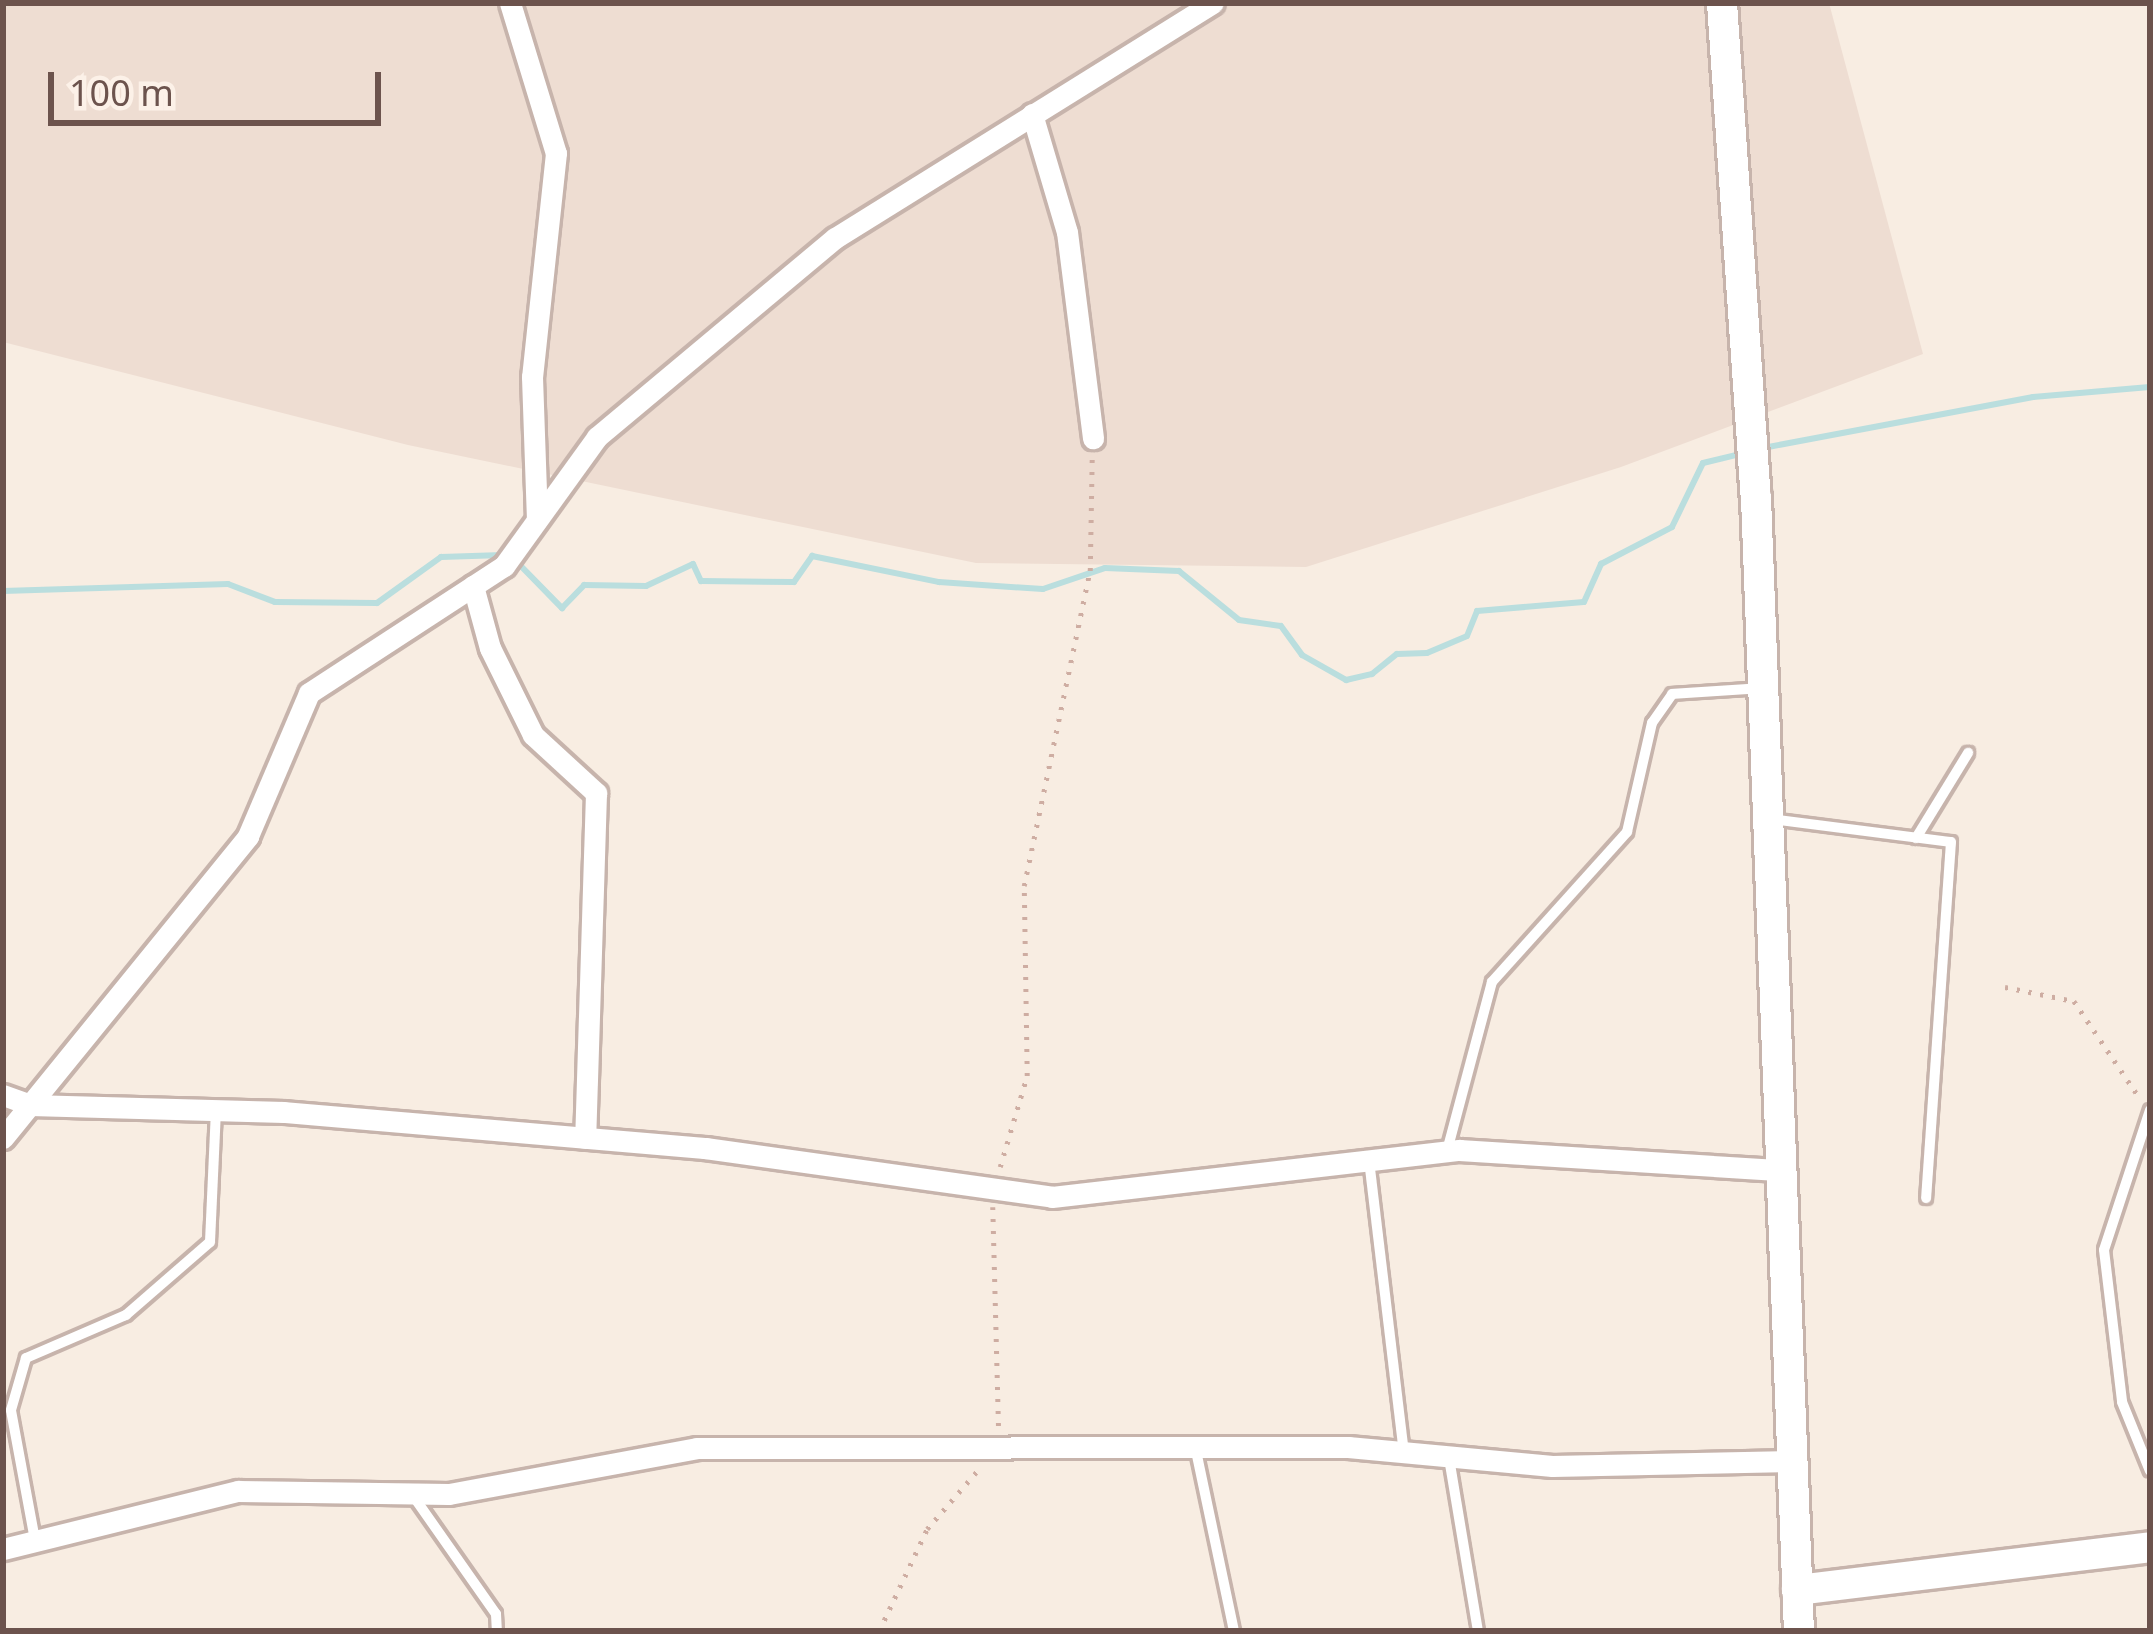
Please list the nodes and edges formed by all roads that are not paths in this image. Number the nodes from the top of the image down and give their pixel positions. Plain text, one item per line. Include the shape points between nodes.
1 (510, 3) edge
2 (1213, 3) edge
3 (1722, 3) edge
4 (1032, 114) junction
5 (1093, 438) road end
6 (537, 520) junction
7 (473, 586) junction
8 (1763, 688) junction
9 (1967, 753) dead end
10 (1768, 819) junction
11 (1916, 838) junction
12 (3, 1095) edge
13 (30, 1105) junction
14 (216, 1110) junction
15 (2149, 1110) edge
16 (3, 1138) edge
17 (585, 1138) junction
18 (1448, 1151) junction
19 (1370, 1160) junction
20 (1781, 1170) junction
21 (1926, 1198) dead end
22 (1195, 1446) junction
23 (1404, 1453) junction
24 (1449, 1458) junction
25 (1792, 1461) junction
26 (2150, 1472) edge
27 (411, 1493) junction
28 (35, 1540) junction
29 (2150, 1547) edge
30 (3, 1549) edge
31 (1797, 1590) junction
32 (497, 1631) edge
33 (1234, 1631) edge
34 (1478, 1631) edge
35 (1799, 1631) edge

1 - 6 street via 556,153 532,377
2 - 4 street
3 - 8 main road
4 - 5 street via 1066,232
4 - 6 street via 835,238 597,437
6 - 7 street via 504,566
7 - 13 street via 309,693 248,836
7 - 17 street via 490,649 533,735 596,793
8 - 10 main road
8 - 18 lane via 1672,694 1652,722 1628,832 1492,982
9 - 11 lane
10 - 11 lane
10 - 20 main road
11 - 21 lane via 1951,842
12 - 13 street
13 - 14 street
13 - 16 street
14 - 17 street
14 - 28 lane via 210,1242 126,1315 26,1358 11,1411
15 - 26 lane via 2104,1250 2122,1402
17 - 19 street via 1052,1197
18 - 19 street
18 - 20 street
19 - 23 lane
20 - 25 main road
22 - 23 street
22 - 27 street via 698,1448 448,1494
22 - 33 lane
23 - 24 street
24 - 25 street via 1552,1466
24 - 34 lane
25 - 31 main road
27 - 28 street via 238,1491
27 - 32 lane via 496,1614
28 - 30 street
29 - 31 main road
31 - 35 main road

